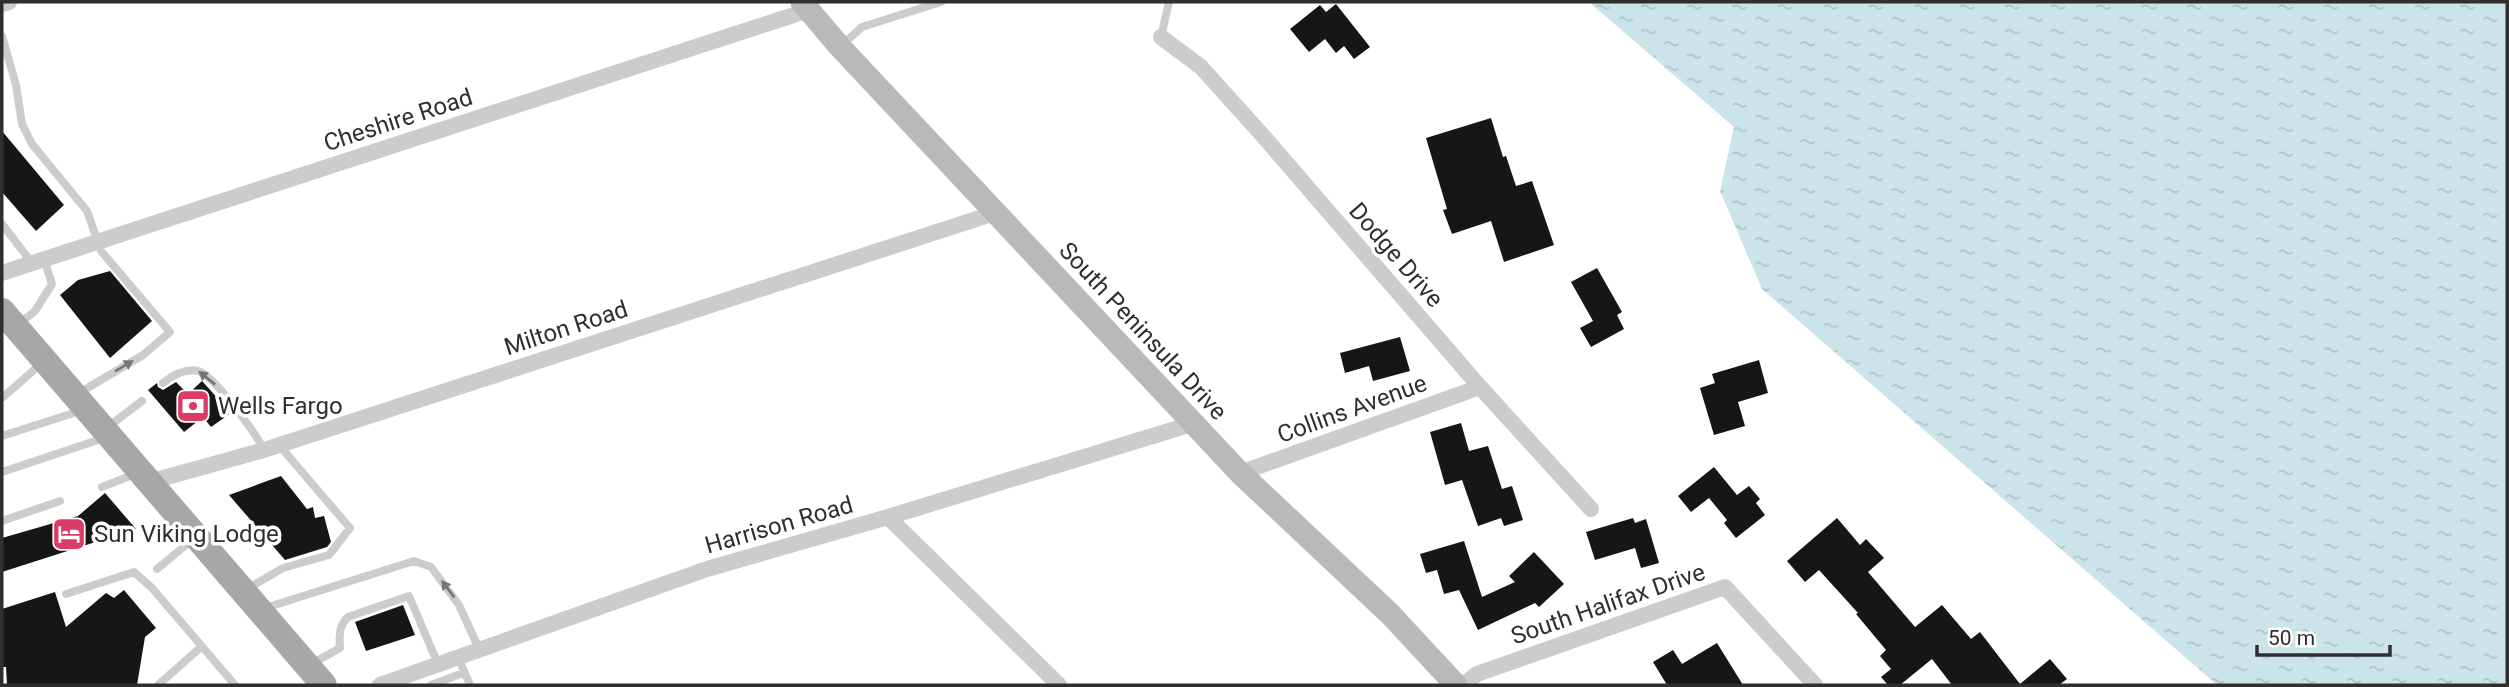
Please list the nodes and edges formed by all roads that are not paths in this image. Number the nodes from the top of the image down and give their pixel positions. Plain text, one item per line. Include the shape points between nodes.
1 (9, 2) edge
2 (941, 2) edge
3 (1169, 2) edge
4 (2, 4) edge
5 (805, 6) edge
6 (2, 36) edge
7 (1161, 37) joint
8 (840, 47) junction
9 (995, 212) junction
10 (2, 224) edge
11 (98, 241) junction
12 (38, 261) junction
13 (2, 273) edge
14 (8, 319) edge
15 (44, 361) junction
16 (163, 383) dead end
17 (1480, 387) junction
18 (2, 398) edge
19 (142, 401) dead end
20 (80, 402) junction
21 (1195, 424) junction
22 (106, 433) junction
23 (2, 436) edge
24 (272, 447) junction
25 (2, 472) edge
26 (1240, 473) junction
27 (144, 477) junction
28 (102, 487) dead end
29 (60, 501) dead end
30 (1591, 509) dead end
31 (888, 517) junction
32 (2, 521) edge
33 (195, 537) junction
34 (157, 569) dead end
35 (66, 594) dead end
36 (251, 600) junction
37 (201, 647) junction
38 (479, 649) junction
39 (458, 657) junction
40 (438, 664) junction
41 (463, 673) junction
42 (316, 676) edge
43 (158, 685) edge
44 (235, 685) edge
45 (380, 685) edge
46 (431, 685) edge
47 (470, 685) edge
48 (1059, 685) edge
49 (1456, 685) edge
50 (1463, 685) edge
51 (1815, 685) edge

1 - 4 street
2 - 8 lane via 862,27
3 - 7 lane
5 - 8 main road, South Peninsula Drive
5 - 11 street, Cheshire Road
6 - 11 lane via 22,124 32,144 87,211
7 - 17 street, Dodge Drive via 1201,67
8 - 9 main road, South Peninsula Drive
9 - 21 main road, South Peninsula Drive
9 - 24 street, Milton Road
10 - 12 lane
11 - 12 street, Cheshire Road
20 -> 11 lane via 170,332 101,251
12 - 13 street, Cheshire Road
12 - 14 lane via 52,284 35,312
14 - 15 main road
15 - 18 lane
15 - 20 main road
24 -> 16 lane via 205,374 192,370
17 - 26 street, Collins Avenue
17 - 30 street, Dodge Drive
19 - 22 lane
20 - 22 main road
20 - 23 lane
21 - 26 main road, South Peninsula Drive
21 - 31 street, Harrison Road
22 - 25 lane
22 - 27 main road
24 - 27 street, Milton Road
24 - 36 lane via 350,528 329,555 283,568
26 - 49 main road, South Peninsula Drive via 1390,614
27 - 28 lane
27 - 33 main road
29 - 32 lane
31 - 38 street, Harrison Road via 707,569
31 - 48 street
33 - 34 lane
33 - 36 main road
35 - 37 lane via 134,572
38 -> 36 lane via 460,605 431,567 414,561
36 - 42 main road
37 - 43 lane
37 - 44 lane
38 - 39 street, Harrison Road
39 - 40 street, Harrison Road
39 - 41 lane
40 - 42 lane via 409,596 348,617 343,622 340,648
40 - 45 street, Harrison Road
41 - 46 lane
41 - 47 lane
50 - 51 street, South Halifax Drive via 1477,674 1725,587

